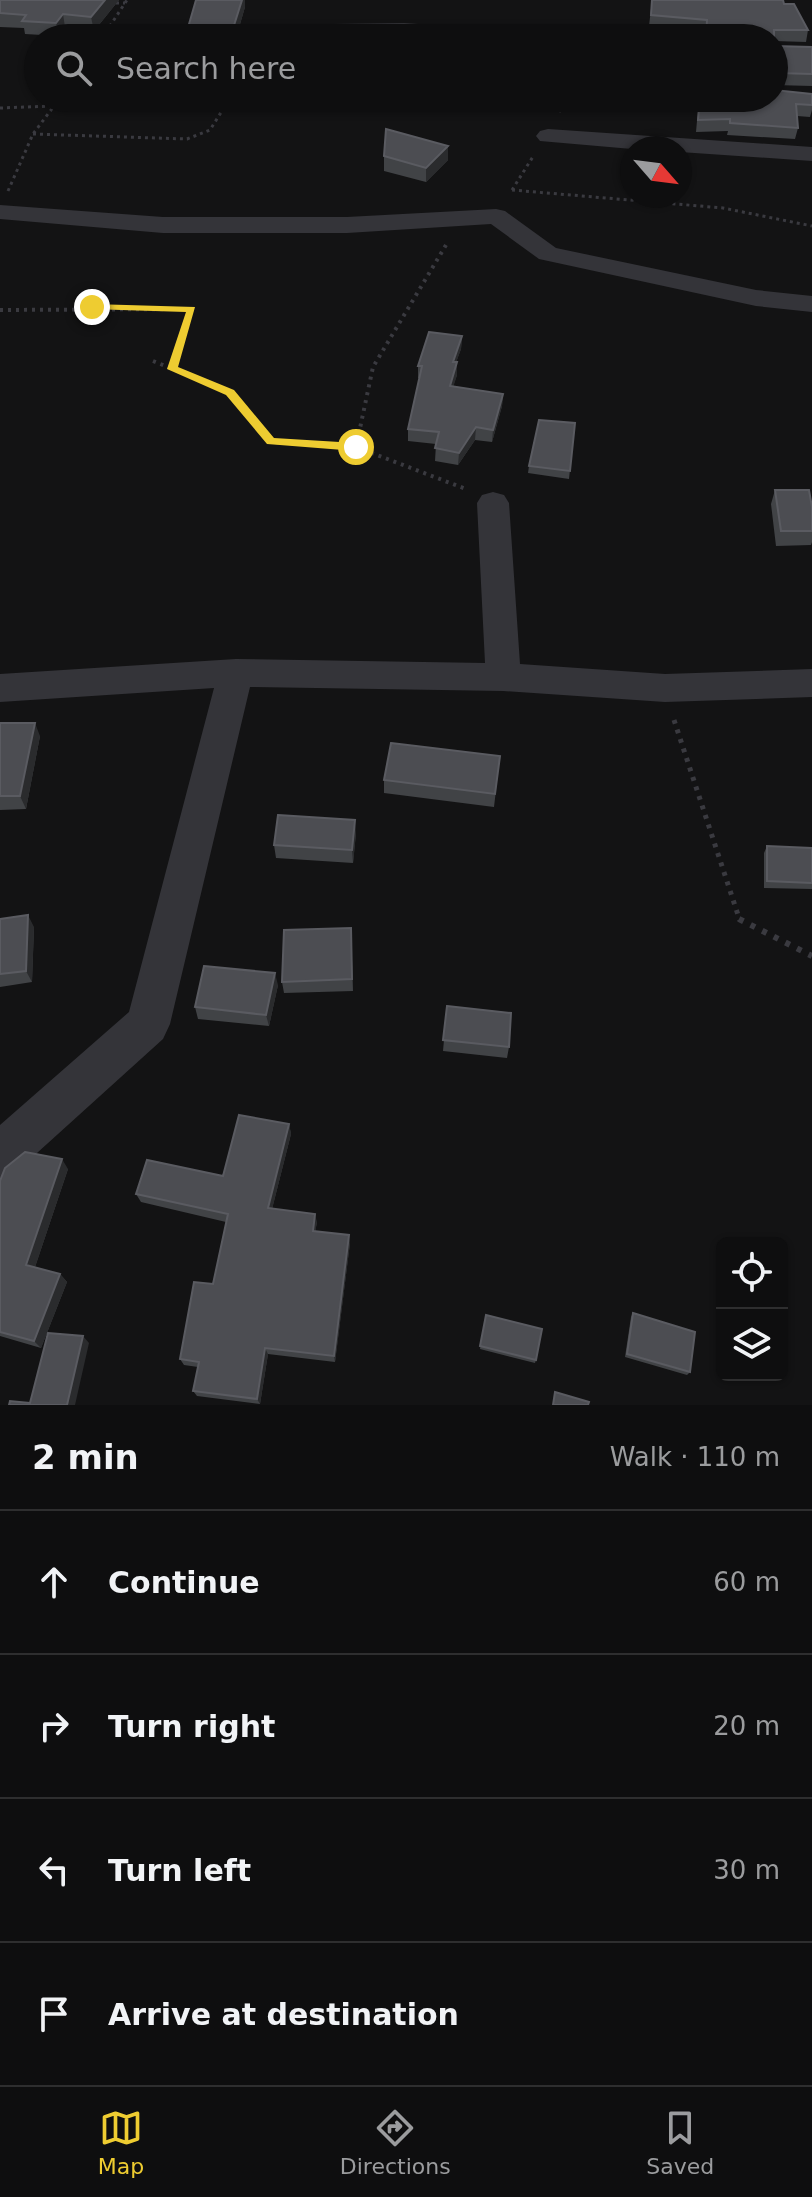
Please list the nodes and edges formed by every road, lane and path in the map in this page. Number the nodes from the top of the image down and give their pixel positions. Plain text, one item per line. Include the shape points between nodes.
1 (126, 2) edge
2 (95, 3) edge
3 (111, 24) edge
4 (24, 107) edge
5 (0, 108) edge
6 (50, 112) edge
7 (222, 112) edge
8 (33, 134) junction
9 (548, 136) dead end
10 (812, 154) edge
11 (512, 190) dead end
12 (3, 204) edge
13 (453, 217) junction
14 (812, 226) edge
15 (812, 304) edge
16 (0, 310) edge
17 (153, 361) dead end
18 (172, 369) junction
19 (356, 447) junction
20 (493, 503) joint
21 (236, 673) junction
22 (503, 677) junction
23 (812, 683) edge
24 (0, 688) edge
25 (665, 688) junction
26 (812, 956) edge
27 (0, 1156) edge

1 - 2 path
1 - 3 path
4 - 5 path
6 - 8 path
7 - 8 path via 212,131 197,139
8 - 12 path
9 - 10 street
11 - 14 path via 723,208
12 - 13 street via 178,225 347,225
13 - 15 street via 496,216 548,254 756,298
13 - 19 path via 446,245 373,367
16 - 18 path via 192,309
17 - 18 path
18 - 19 path via 230,392 271,442
19 - 20 path
20 - 22 street
21 - 22 street
21 - 24 street
21 - 27 street via 148,1024
22 - 25 street
23 - 25 street
25 - 26 path via 740,921

